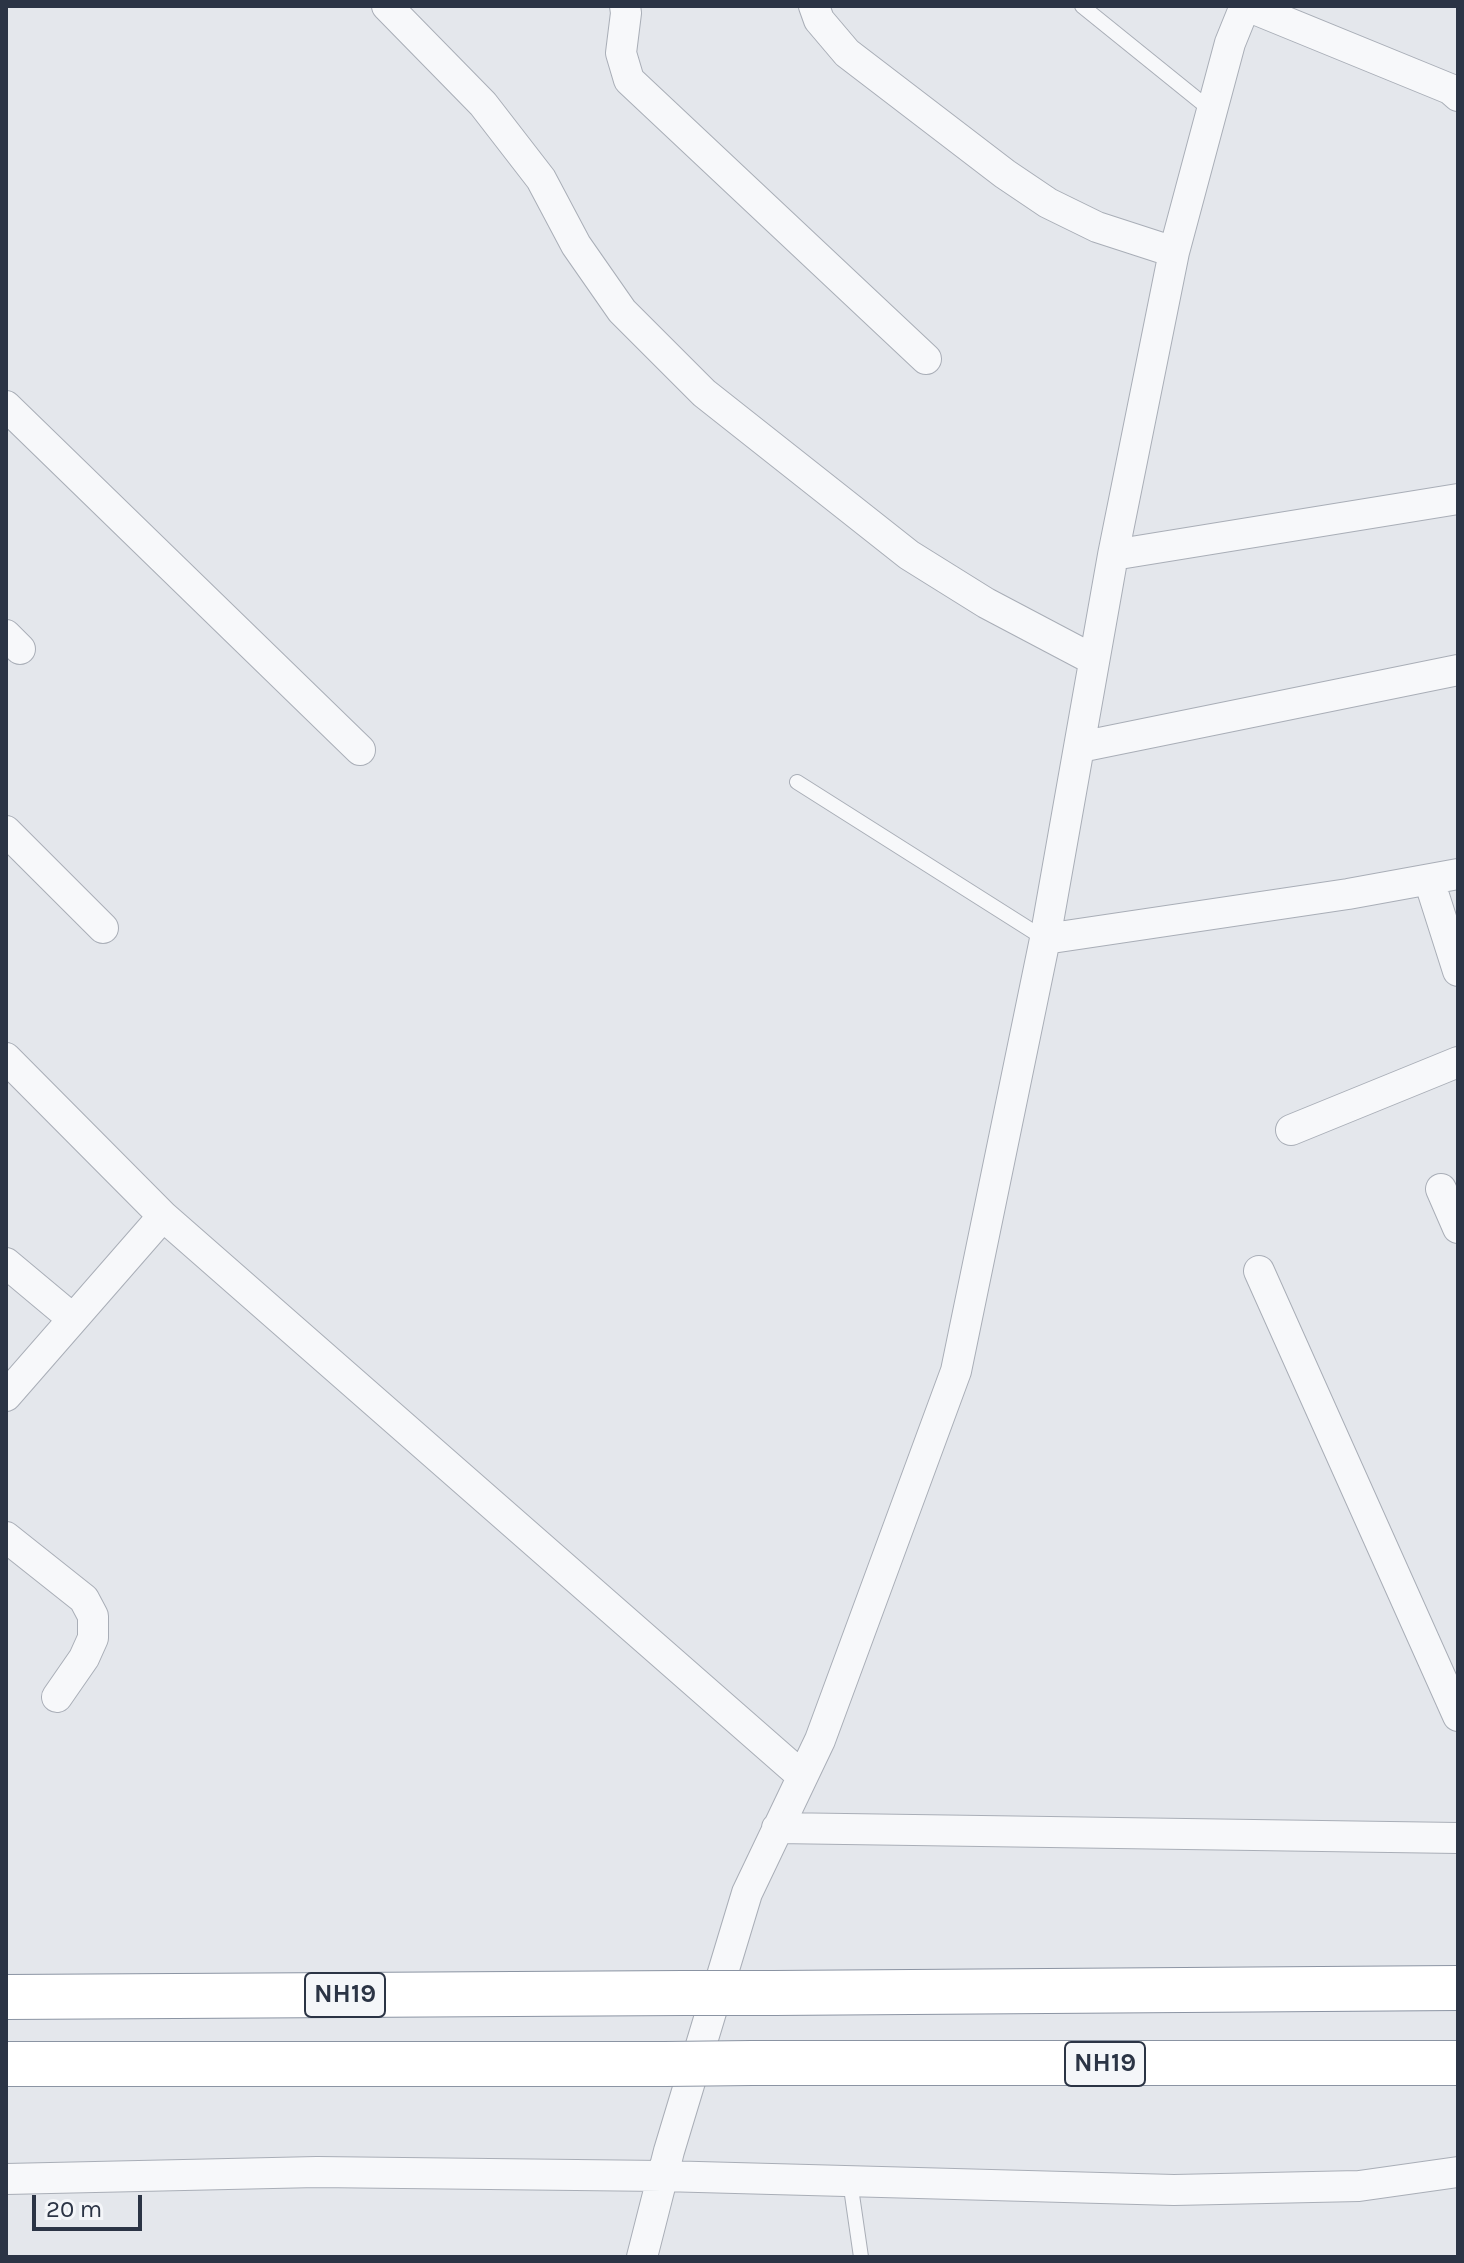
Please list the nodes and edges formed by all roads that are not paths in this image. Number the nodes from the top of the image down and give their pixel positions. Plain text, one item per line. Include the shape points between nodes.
1 (387, 6) edge
2 (625, 6) edge
3 (814, 6) edge
4 (1082, 6) edge
5 (1246, 6) edge
6 (1458, 96) edge
7 (1212, 112) junction
8 (1174, 252) junction
9 (926, 359) dead end
10 (6, 406) edge
11 (1458, 499) edge
12 (1113, 555) junction
13 (1094, 660) junction
14 (1458, 670) edge
15 (1080, 747) junction
16 (360, 750) dead end
17 (797, 782) dead end
18 (6, 831) edge
19 (1443, 877) edge
20 (103, 928) dead end
21 (1045, 939) junction
22 (1458, 971) edge
23 (6, 1058) edge
24 (1458, 1062) edge
25 (1291, 1130) dead end
26 (1441, 1189) dead end
27 (163, 1216) junction
28 (1458, 1228) edge
29 (6, 1263) edge
30 (1259, 1271) dead end
31 (73, 1319) junction
32 (6, 1396) edge
33 (6, 1537) edge
34 (57, 1697) dead end
35 (1458, 1716) edge
36 (802, 1776) junction
37 (777, 1828) junction
38 (1458, 1838) edge
39 (1458, 1988) edge
40 (6, 1997) edge
41 (1458, 2063) edge
42 (6, 2064) edge
43 (1458, 2172) edge
44 (662, 2176) junction
45 (6, 2179) edge
46 (850, 2181) junction
47 (642, 2257) edge
48 (861, 2257) edge

1 - 13 street via 483,104 541,179 576,245 622,311 704,393 909,555
2 - 9 street via 621,53 629,80
3 - 8 street via 847,53 1005,174 1097,227
4 - 7 lane
5 - 6 street
5 - 7 street
7 - 8 street
8 - 12 street
10 - 16 street
11 - 12 street
12 - 13 street
13 - 15 street
14 - 15 street
15 - 21 street
17 - 21 lane
18 - 20 street
19 - 21 street
19 - 22 street
21 - 36 street via 956,1371 820,1740
23 - 27 street
24 - 25 street
26 - 28 street
27 - 31 street
27 - 36 street
29 - 31 street
30 - 35 street
31 - 32 street
33 - 34 street via 84,1599 93,1616 93,1638
36 - 37 street
37 - 38 street
37 - 44 street via 747,1893
39 - 40 highway, NH19, bridge
41 - 42 highway, NH19, bridge
43 - 46 street via 1359,2186 1259,2189
44 - 45 street via 317,2172
44 - 46 street
44 - 47 street
46 - 48 lane

